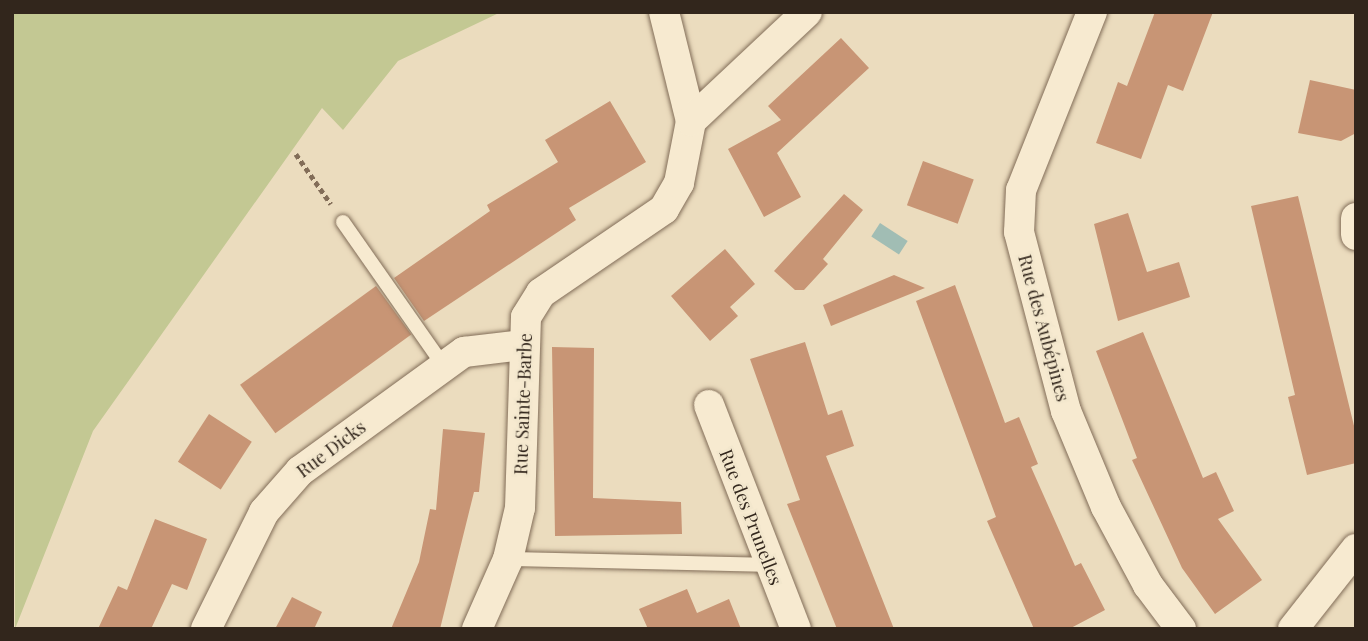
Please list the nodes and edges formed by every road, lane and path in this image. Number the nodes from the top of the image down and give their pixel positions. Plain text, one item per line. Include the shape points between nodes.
1 (664, 12) edge
2 (807, 12) edge
3 (1092, 12) edge
4 (691, 121) junction
5 (296, 154) dead end
6 (1356, 218) edge
7 (343, 222) joint
8 (1356, 234) edge
9 (522, 345) junction
10 (444, 366) junction
11 (709, 405) dead end
12 (1356, 549) edge
13 (508, 559) junction
14 (767, 565) junction
15 (206, 629) edge
16 (477, 629) edge
17 (796, 629) edge
18 (1181, 629) edge
19 (1293, 629) edge

1 - 4 street, Rue Sainte-Barbe
2 - 4 street
3 - 18 street, Rue des Aubépines via 1021,190 1019,232 1066,411 1106,507 1148,585
4 - 9 street, Rue Sainte-Barbe via 679,183 664,209 541,293 526,317
5 - 7 path
6 - 8 street
7 - 10 lane
9 - 10 street, Rue Dicks via 487,344
9 - 13 street, Rue Sainte-Barbe via 520,508
10 - 15 street, Rue Dicks via 281,489
11 - 14 street, Rue des Prunelles
12 - 19 street
13 - 14 lane
13 - 16 street, Rue Sainte-Barbe
14 - 17 street, Rue des Prunelles

